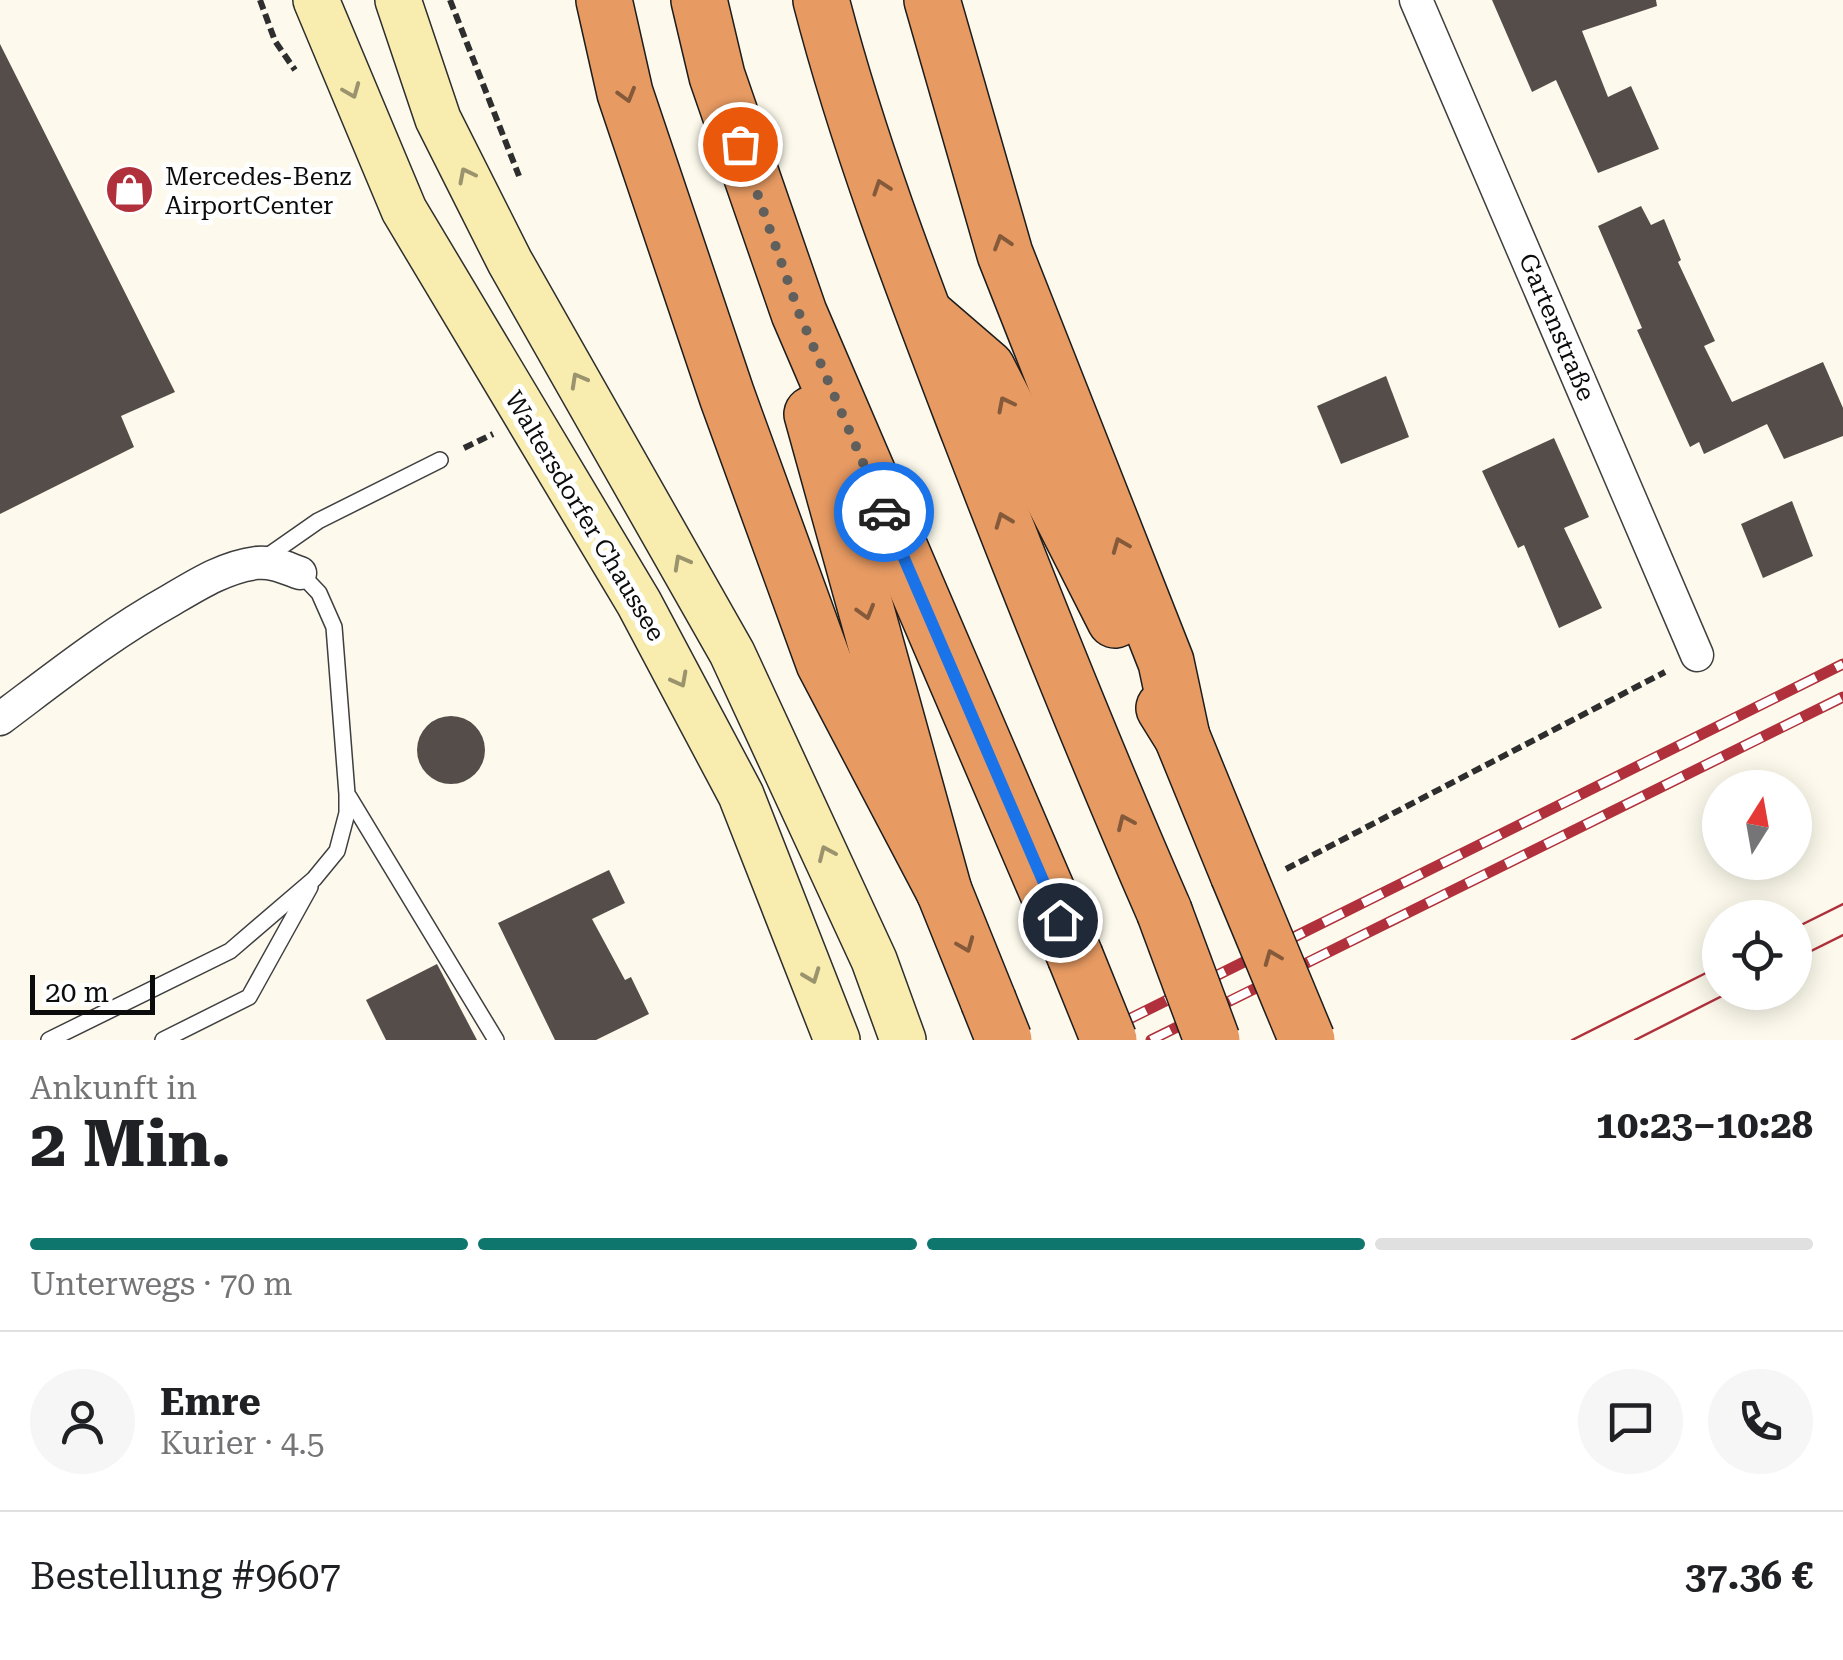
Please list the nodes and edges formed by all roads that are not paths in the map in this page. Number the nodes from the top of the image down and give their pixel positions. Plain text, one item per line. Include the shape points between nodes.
1 (316, 0) edge
2 (398, 0) edge
3 (604, 0) edge
4 (699, 0) edge
5 (821, 0) edge
6 (932, 0) edge
7 (1416, 0) edge
8 (799, 313) junction
9 (923, 313) junction
10 (440, 460) road end
11 (258, 563) junction
12 (300, 573) joint
13 (1697, 655) road end
14 (0, 719) edge
15 (1182, 737) junction
16 (346, 794) junction
17 (314, 879) junction
18 (944, 891) junction
19 (996, 1020) edge
20 (49, 1040) edge
21 (163, 1040) edge
22 (496, 1040) edge
23 (837, 1040) edge
24 (903, 1040) edge
25 (1108, 1040) edge
26 (1212, 1040) edge
27 (1306, 1040) edge

1 -> 23 main road, Waltersdorfer Chaussee via 404,210 639,603 741,795
24 -> 2 main road via 874,960 732,653 510,262 438,118
3 -> 18 highway via 638,131 824,663
4 - 8 highway via 717,76
9 -> 5 highway
15 -> 6 highway via 1166,662 1005,254
7 - 13 street, Gartenstraße
8 -> 18 highway via 808,400
8 - 25 highway, bridge
15 -> 9 highway via 987,368
26 -> 9 highway, bridge
10 - 11 lane via 318,521
11 - 12 street
11 - 14 street via 204,581 124,627
12 - 16 lane via 319,592 334,628
27 -> 15 highway, bridge
16 - 17 lane via 337,851
16 - 22 lane
17 - 20 lane via 230,951
17 - 21 lane via 249,997
18 -> 19 highway

